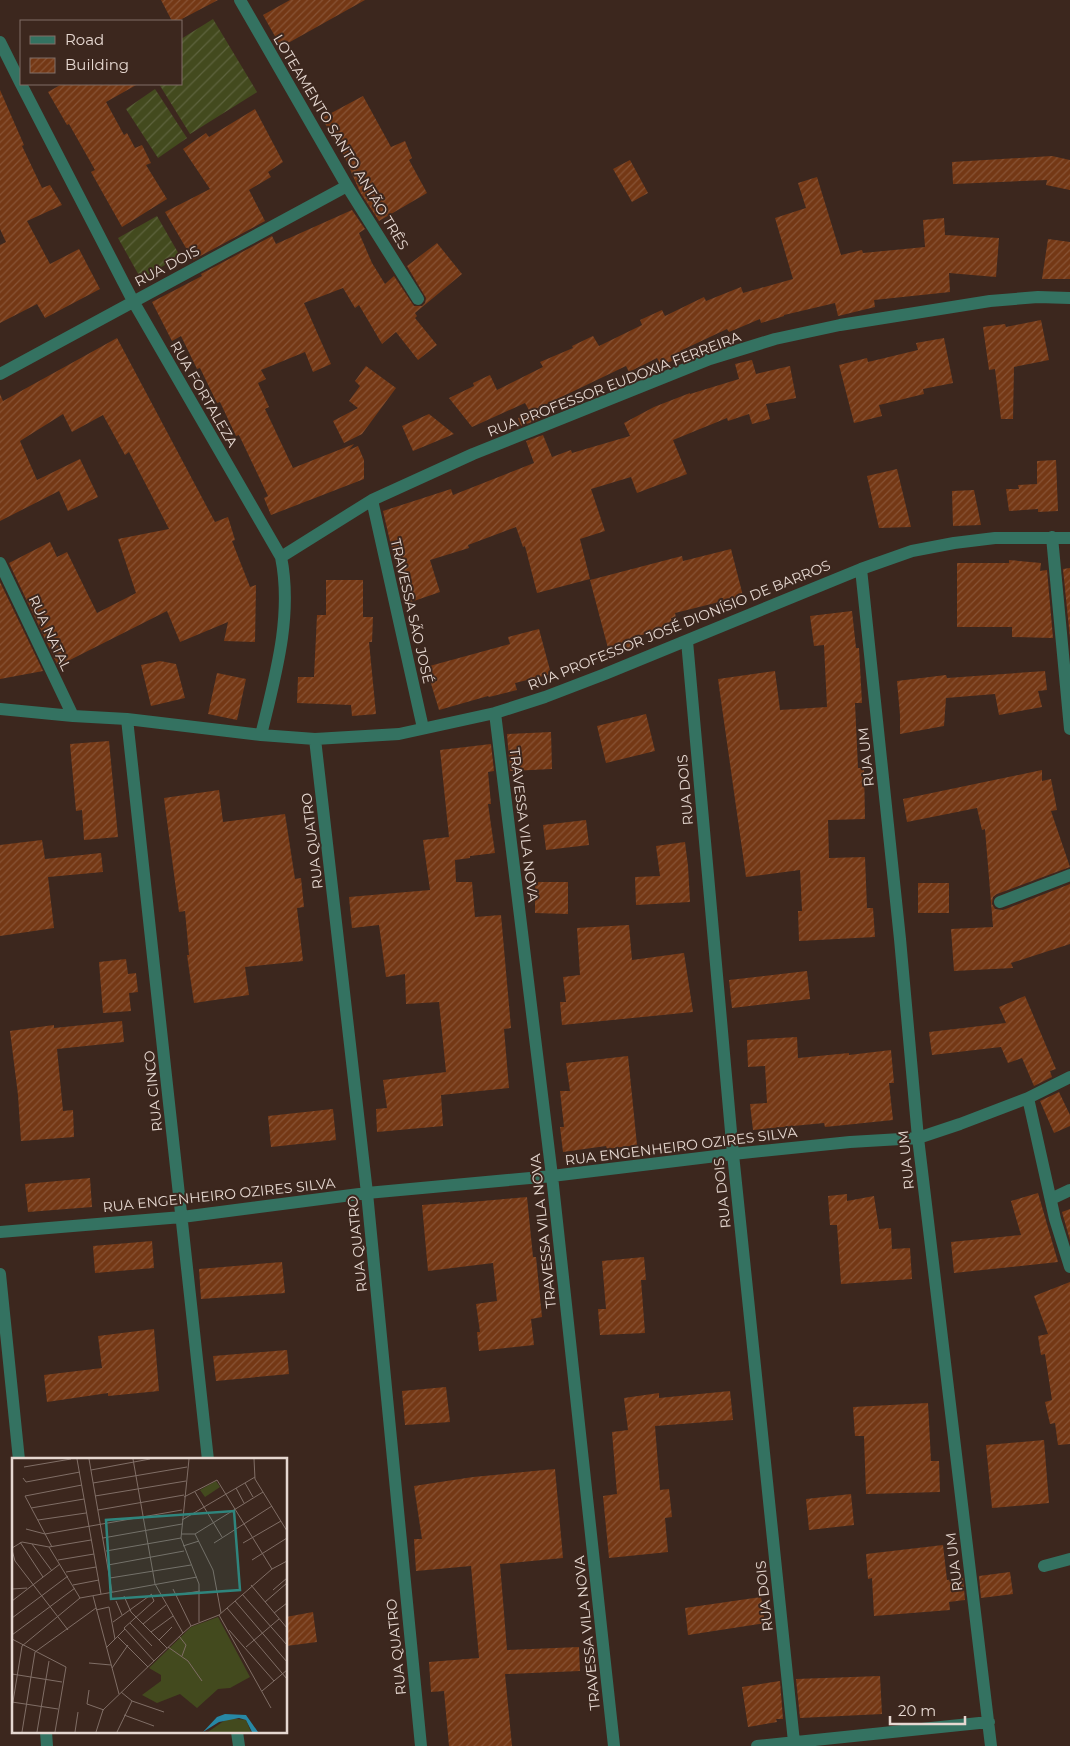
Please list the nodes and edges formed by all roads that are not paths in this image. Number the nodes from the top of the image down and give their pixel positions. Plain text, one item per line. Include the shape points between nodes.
1 (240, 0) edge
2 (0, 42) edge
3 (20, 82) edge
4 (22, 85) edge
5 (347, 186) junction
6 (1070, 298) edge
7 (418, 299) dead end
8 (133, 302) junction
9 (0, 374) edge
10 (372, 500) junction
11 (1052, 538) junction
12 (1070, 538) edge
13 (281, 557) junction
14 (0, 563) edge
15 (861, 569) junction
16 (687, 640) junction
17 (0, 709) edge
18 (495, 713) junction
19 (73, 716) junction
20 (128, 719) junction
21 (423, 728) junction
22 (1070, 729) edge
23 (261, 735) junction
24 (315, 739) junction
25 (1070, 875) edge
26 (1000, 902) dead end
27 (1070, 1077) edge
28 (1028, 1098) junction
29 (918, 1138) junction
30 (733, 1154) junction
31 (552, 1176) junction
32 (1070, 1190) edge
33 (367, 1193) junction
34 (1051, 1198) junction
35 (182, 1217) junction
36 (0, 1232) edge
37 (1070, 1267) edge
38 (0, 1274) edge
39 (19, 1458) edge
40 (208, 1458) edge
41 (1070, 1559) edge
42 (1044, 1566) dead end
43 (989, 1722) junction
44 (794, 1742) junction
45 (421, 1746) edge
46 (614, 1746) edge
47 (756, 1746) edge
48 (991, 1746) edge

1 - 5 street, LOTEAMENTO SANTO ANTÃO TRÊS
2 - 3 street, RUA FORTALEZA
4 - 8 street, RUA FORTALEZA
5 - 7 street, LOTEAMENTO SANTO ANTÃO TRÊS
5 - 8 street, RUA DOIS
6 - 10 street, RUA PROFESSOR EUDOXIA FERREIRA via 990,300 775,339 710,360 473,454
8 - 9 street, RUA DOIS
8 - 13 street, RUA FORTALEZA
10 - 13 street, RUA PROFESSOR EUDOXIA FERREIRA
10 - 21 street, TRAVESSA SÃO JOSÉ
11 - 12 street, RUA PROFESSOR JOSÉ DIONÍSIO DE BARROS
11 - 15 street, RUA PROFESSOR JOSÉ DIONÍSIO DE BARROS via 954,542 912,551
11 - 22 street
13 - 23 street, RUA FORTALEZA via 285,578 285,621
14 - 19 street, RUA NATAL
15 - 16 street, RUA PROFESSOR JOSÉ DIONÍSIO DE BARROS
15 - 29 street, RUA UM
16 - 18 street, RUA PROFESSOR JOSÉ DIONÍSIO DE BARROS via 588,681
16 - 30 street, RUA DOIS
17 - 19 street, RUA PROFESSOR JOSÉ DIONÍSIO DE BARROS
18 - 21 street, RUA PROFESSOR JOSÉ DIONÍSIO DE BARROS
18 - 31 street, TRAVESSA VILA NOVA
19 - 20 street, RUA PROFESSOR JOSÉ DIONÍSIO DE BARROS
20 - 23 street, RUA PROFESSOR JOSÉ DIONÍSIO DE BARROS
20 - 35 street, RUA CINCO
21 - 24 street, RUA PROFESSOR JOSÉ DIONÍSIO DE BARROS via 370,737
23 - 24 street, RUA PROFESSOR JOSÉ DIONÍSIO DE BARROS
24 - 33 street, RUA QUATRO
25 - 26 street
27 - 28 street, RUA ENGENHEIRO OZIRES SILVA
28 - 29 street, RUA ENGENHEIRO OZIRES SILVA
28 - 34 street
29 - 30 street, RUA ENGENHEIRO OZIRES SILVA
29 - 43 street, RUA UM
30 - 31 street, RUA ENGENHEIRO OZIRES SILVA
30 - 44 street, RUA DOIS
31 - 33 street, RUA ENGENHEIRO OZIRES SILVA
31 - 46 street, TRAVESSA VILA NOVA
32 - 34 street
33 - 35 street, RUA ENGENHEIRO OZIRES SILVA
33 - 45 street, RUA QUATRO
34 - 37 street
35 - 36 street, RUA ENGENHEIRO OZIRES SILVA
35 - 40 street, RUA CINCO
38 - 39 street
41 - 42 street
43 - 44 street
43 - 48 street, RUA UM
44 - 47 street

